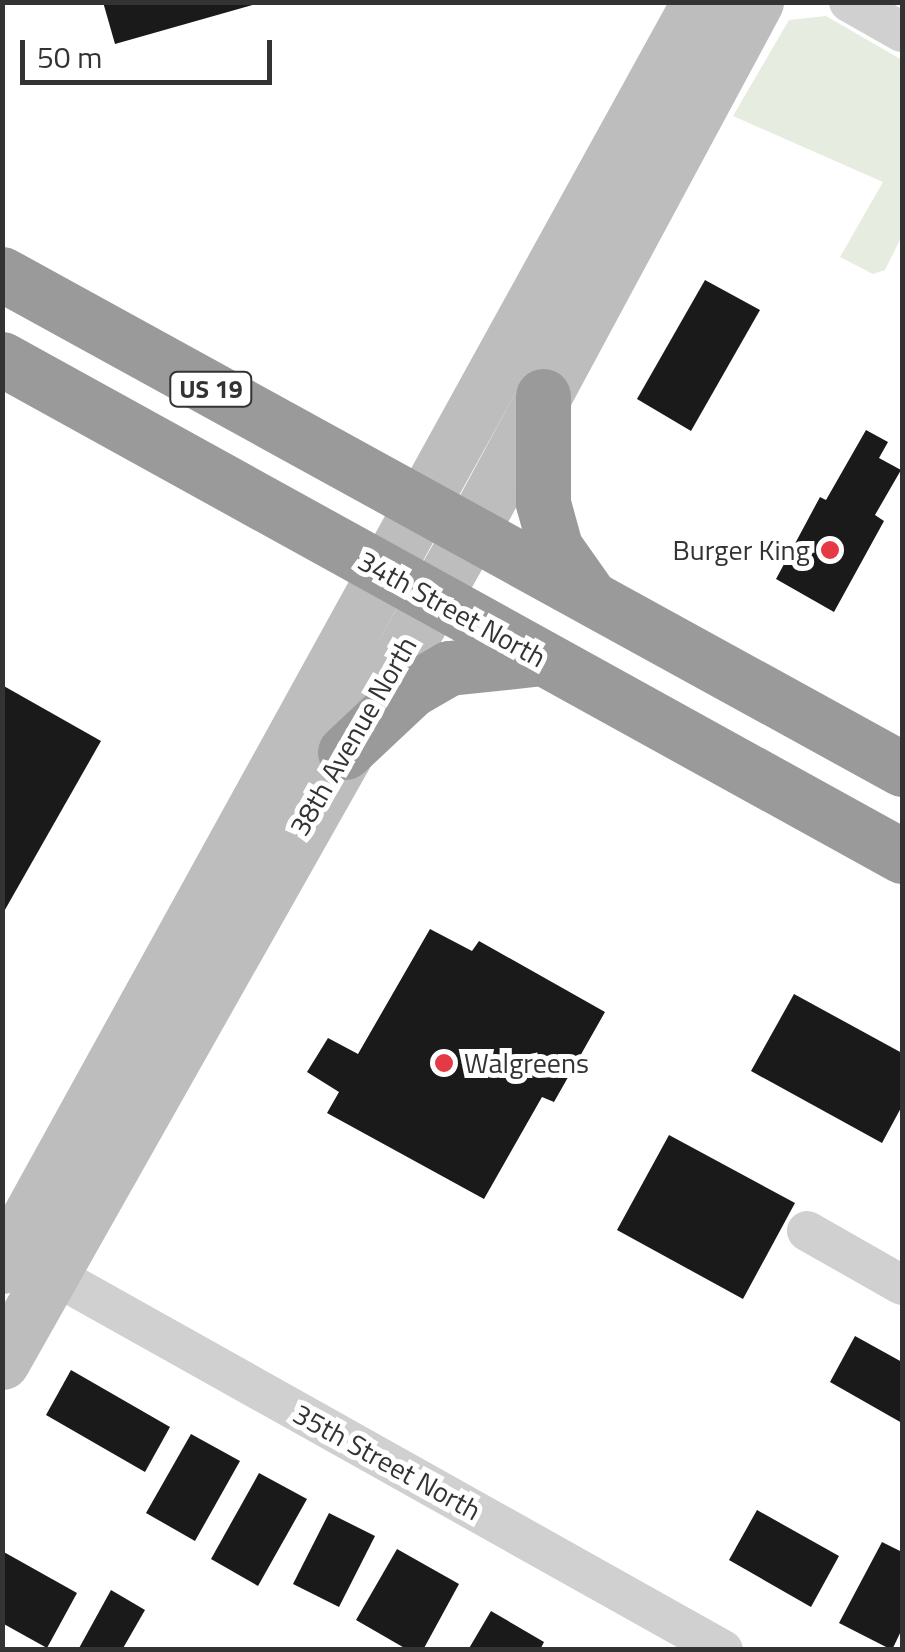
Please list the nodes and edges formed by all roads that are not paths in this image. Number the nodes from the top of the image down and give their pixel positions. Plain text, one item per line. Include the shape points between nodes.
1 (700, 2) edge
2 (756, 2) edge
3 (848, 2) edge
4 (902, 32) edge
5 (2, 274) edge
6 (2, 358) edge
7 (543, 396) junction
8 (420, 504) junction
9 (472, 530) junction
10 (384, 572) junction
11 (590, 596) junction
12 (433, 598) junction
13 (542, 658) junction
14 (345, 752) junction
15 (900, 762) edge
16 (887, 836) edge
17 (807, 1232) dead end
18 (27, 1270) edge
19 (902, 1285) edge
20 (2, 1362) edge
21 (722, 1650) edge

1 - 8 main road, 38th Avenue North
2 - 7 main road, 38th Avenue North
3 - 4 street
5 - 8 highway, US 19
6 - 10 highway, 34th Street North / US 19
7 - 9 main road, 38th Avenue North
7 - 11 highway via 543,503 555,547
8 - 9 highway, US 19
8 - 10 main road, 38th Avenue North
9 - 11 highway, US 19
9 - 12 main road, 38th Avenue North
10 - 12 highway, 34th Street North / US 19
10 - 18 main road, 38th Avenue North
11 - 15 highway, US 19
12 - 13 highway, 34th Street North / US 19
12 - 14 main road, 38th Avenue North
13 - 14 highway via 449,668 411,690
13 - 16 highway, 34th Street North / US 19
14 - 18 main road, 38th Avenue North
17 - 19 street
18 - 20 main road, 38th Avenue North
18 - 21 street, 35th Street North

